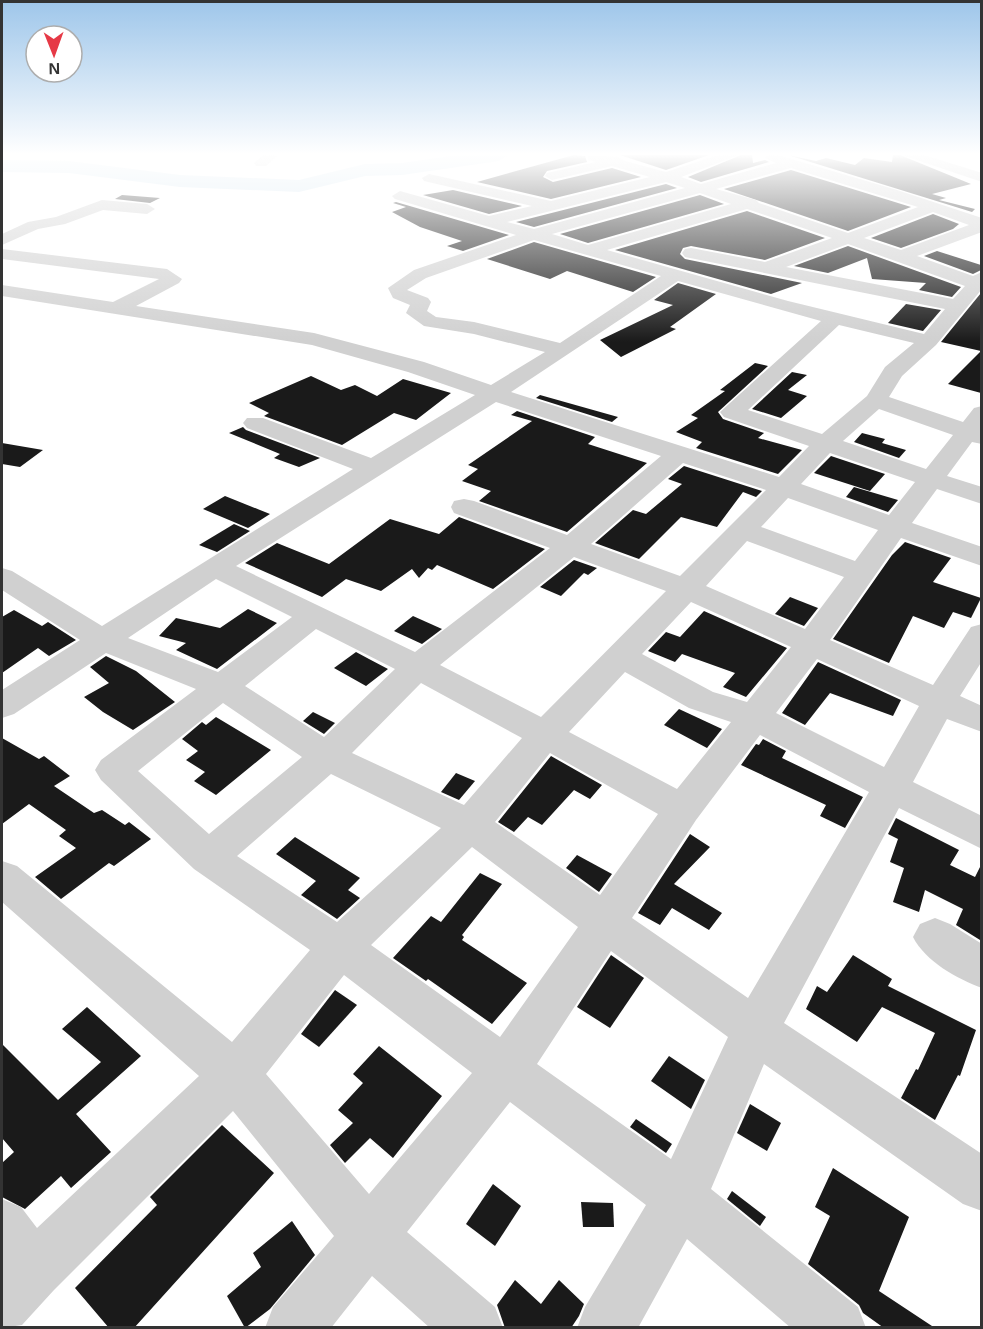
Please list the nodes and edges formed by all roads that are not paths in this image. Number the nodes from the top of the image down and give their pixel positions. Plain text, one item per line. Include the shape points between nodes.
1 (68, 217) edge
2 (476, 217) edge
3 (505, 217) edge
4 (590, 217) edge
5 (597, 217) edge
6 (702, 217) edge
7 (784, 217) edge
8 (908, 217) edge
9 (958, 217) edge
10 (593, 218) junction
11 (490, 221) junction
12 (981, 225) edge
13 (531, 235) junction
14 (2, 240) edge
15 (849, 240) junction
16 (722, 242) dead end
17 (588, 250) junction
18 (691, 253) junction
19 (2, 254) edge
20 (901, 256) junction
21 (764, 268) junction
22 (663, 272) junction
23 (979, 281) edge
24 (2, 291) edge
25 (957, 306) junction
26 (117, 308) junction
27 (836, 318) junction
28 (928, 341) junction
29 (562, 350) junction
30 (490, 393) junction
31 (876, 400) junction
32 (255, 423) dead end
33 (976, 427) edge
34 (827, 442) junction
35 (678, 453) junction
36 (373, 468) junction
37 (932, 478) junction
38 (783, 487) junction
39 (981, 496) edge
40 (464, 507) dead end
41 (895, 526) junction
42 (742, 530) junction
43 (571, 546) junction
44 (981, 557) edge
45 (214, 567) junction
46 (861, 573) junction
47 (2, 577) edge
48 (687, 589) junction
49 (314, 615) junction
50 (981, 634) edge
51 (103, 640) junction
52 (811, 644) junction
53 (621, 656) junction
54 (416, 668) junction
55 (221, 686) junction
56 (940, 700) junction
57 (2, 706) edge
58 (753, 716) junction
59 (981, 720) edge
60 (546, 734) junction
61 (327, 756) junction
62 (891, 789) junction
63 (682, 810) junction
64 (470, 825) junction
65 (981, 834) edge
66 (208, 858) junction
67 (2, 878) edge
68 (607, 923) junction
69 (935, 937) dead end
70 (340, 947) junction
71 (981, 968) edge
72 (755, 1030) junction
73 (506, 1069) junction
74 (235, 1075) junction
75 (981, 1185) edge
76 (680, 1198) junction
77 (2, 1226) edge
78 (368, 1235) junction
79 (18, 1288) edge
80 (294, 1328) edge
81 (474, 1328) edge
82 (606, 1328) edge
83 (837, 1328) edge

1 - 14 street via 34,225
2 - 11 street
3 - 11 street
4 - 10 street
5 - 10 street
6 - 17 street
7 - 15 street
8 - 15 street
9 - 12 street
10 - 13 street
11 - 13 street
12 - 20 street
13 - 17 street
13 - 29 street via 420,274 397,288 400,294 421,302 417,313 432,322
15 - 20 street
15 - 21 street
16 - 18 street
17 - 22 street
18 - 21 street
18 - 22 street
19 - 26 street via 161,273 173,279
20 - 23 street
21 - 25 street
22 - 27 street
22 - 29 street
23 - 25 street
24 - 26 street
25 - 28 street
26 - 30 street via 314,339 416,367
27 - 28 street
27 - 34 street via 732,412
28 - 31 street via 893,372
29 - 30 street
30 - 35 street
30 - 36 street
31 - 33 street
31 - 34 street
32 - 36 street
33 - 37 street
34 - 37 street
34 - 38 street
35 - 38 street
35 - 43 street
36 - 45 street
37 - 39 street
37 - 41 street
38 - 41 street
38 - 42 street
40 - 43 street
41 - 44 street
41 - 46 street
42 - 46 street
42 - 48 street
43 - 48 street
43 - 54 street
45 - 49 street
45 - 51 street
46 - 52 street
47 - 51 street
48 - 52 street
48 - 53 street
49 - 54 street
49 - 55 street
50 - 56 street
51 - 55 street
51 - 57 street
52 - 56 street
52 - 58 street
53 - 58 street via 701,700
53 - 60 street
54 - 60 street
54 - 61 street
55 - 61 street
55 - 66 street via 114,770
56 - 59 street
56 - 62 street
58 - 62 street
58 - 63 street
60 - 63 street
60 - 64 street
61 - 64 street
61 - 66 street
62 - 65 street
62 - 72 street
63 - 68 street
64 - 68 street
64 - 70 street
66 - 70 street
67 - 74 street
68 - 72 street
68 - 73 street
69 - 71 street
70 - 73 street
70 - 74 street
72 - 75 street
72 - 76 street
73 - 76 street
73 - 78 street
74 - 78 street
74 - 79 street
76 - 82 street
76 - 83 street
77 - 79 street
78 - 80 street
78 - 81 street

